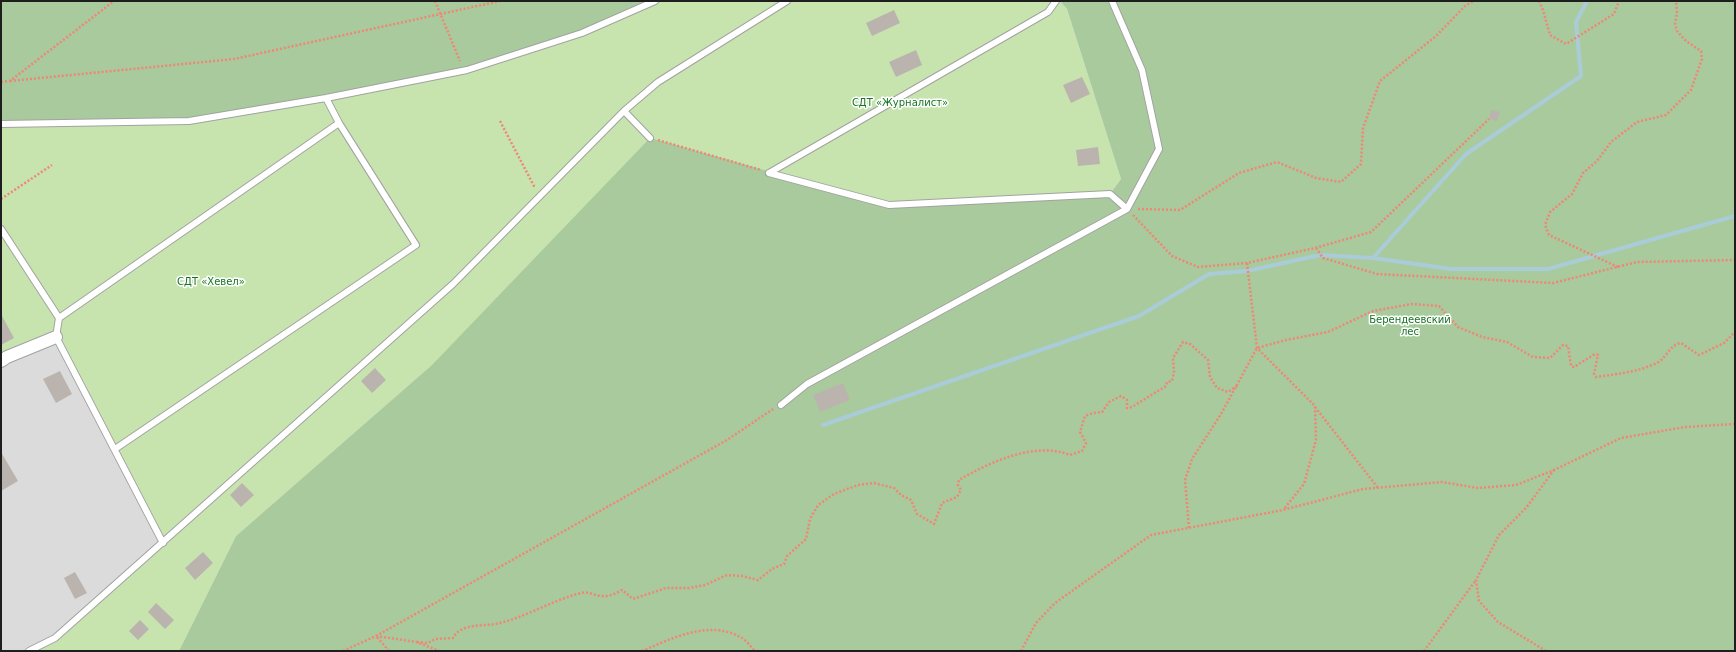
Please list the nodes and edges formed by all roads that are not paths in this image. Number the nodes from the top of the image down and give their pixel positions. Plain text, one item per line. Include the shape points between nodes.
1 (655, 1) edge
2 (787, 1) edge
3 (1056, 1) edge
4 (1112, 1) edge
5 (326, 98) junction
6 (624, 111) junction
7 (1, 124) edge
8 (339, 124) junction
9 (650, 138) road end
10 (1127, 208) junction
11 (1, 229) edge
12 (59, 318) junction
13 (56, 337) junction
14 (1, 361) edge
15 (780, 405) road end
16 (115, 449) junction
17 (163, 543) junction
18 (29, 651) edge

1 - 5 lane via 582,33 467,70
2 - 6 lane via 658,82
3 - 10 lane via 1048,12 769,172 889,205 1110,194
4 - 10 lane via 1142,70 1159,149
5 - 7 lane via 189,121
5 - 8 lane
6 - 9 lane
6 - 17 lane via 453,284
8 - 12 lane
8 - 16 lane via 416,245
10 - 15 lane via 807,384
11 - 12 lane
12 - 13 lane
13 - 14 street
13 - 16 lane
16 - 17 lane
17 - 18 lane via 56,638

